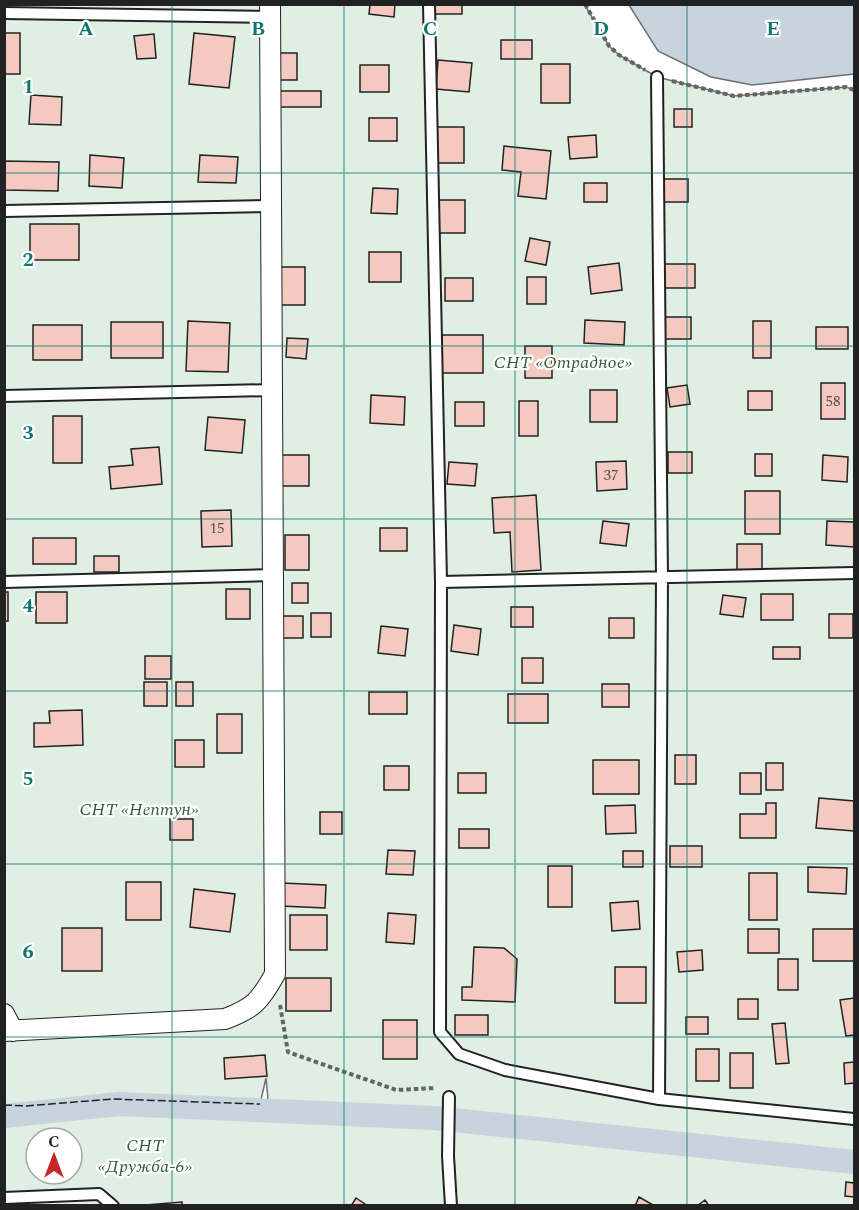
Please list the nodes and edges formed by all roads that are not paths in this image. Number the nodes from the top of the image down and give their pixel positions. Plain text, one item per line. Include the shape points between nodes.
1 (429, 4) edge
2 (270, 11) edge
3 (4, 13) edge
4 (657, 77) road end
5 (271, 206) junction
6 (4, 211) edge
7 (272, 390) junction
8 (4, 396) edge
9 (855, 573) edge
10 (273, 575) junction
11 (662, 578) junction
12 (4, 582) edge
13 (441, 582) junction
14 (7, 1025) edge
15 (449, 1097) dead end
16 (659, 1099) junction
17 (855, 1119) edge
18 (4, 1198) edge
19 (113, 1206) edge
20 (451, 1206) edge

1 - 13 lane
2 - 3 lane
2 - 5 street
4 - 11 lane
5 - 6 lane
5 - 7 street
7 - 8 lane
7 - 10 street
9 - 11 lane
10 - 12 lane
10 - 14 street via 275,974 262,997 245,1012 225,1019
11 - 13 lane
11 - 16 lane
13 - 16 lane via 440,1032 459,1054 505,1070
15 - 20 lane
16 - 17 lane
18 - 19 lane via 99,1194

